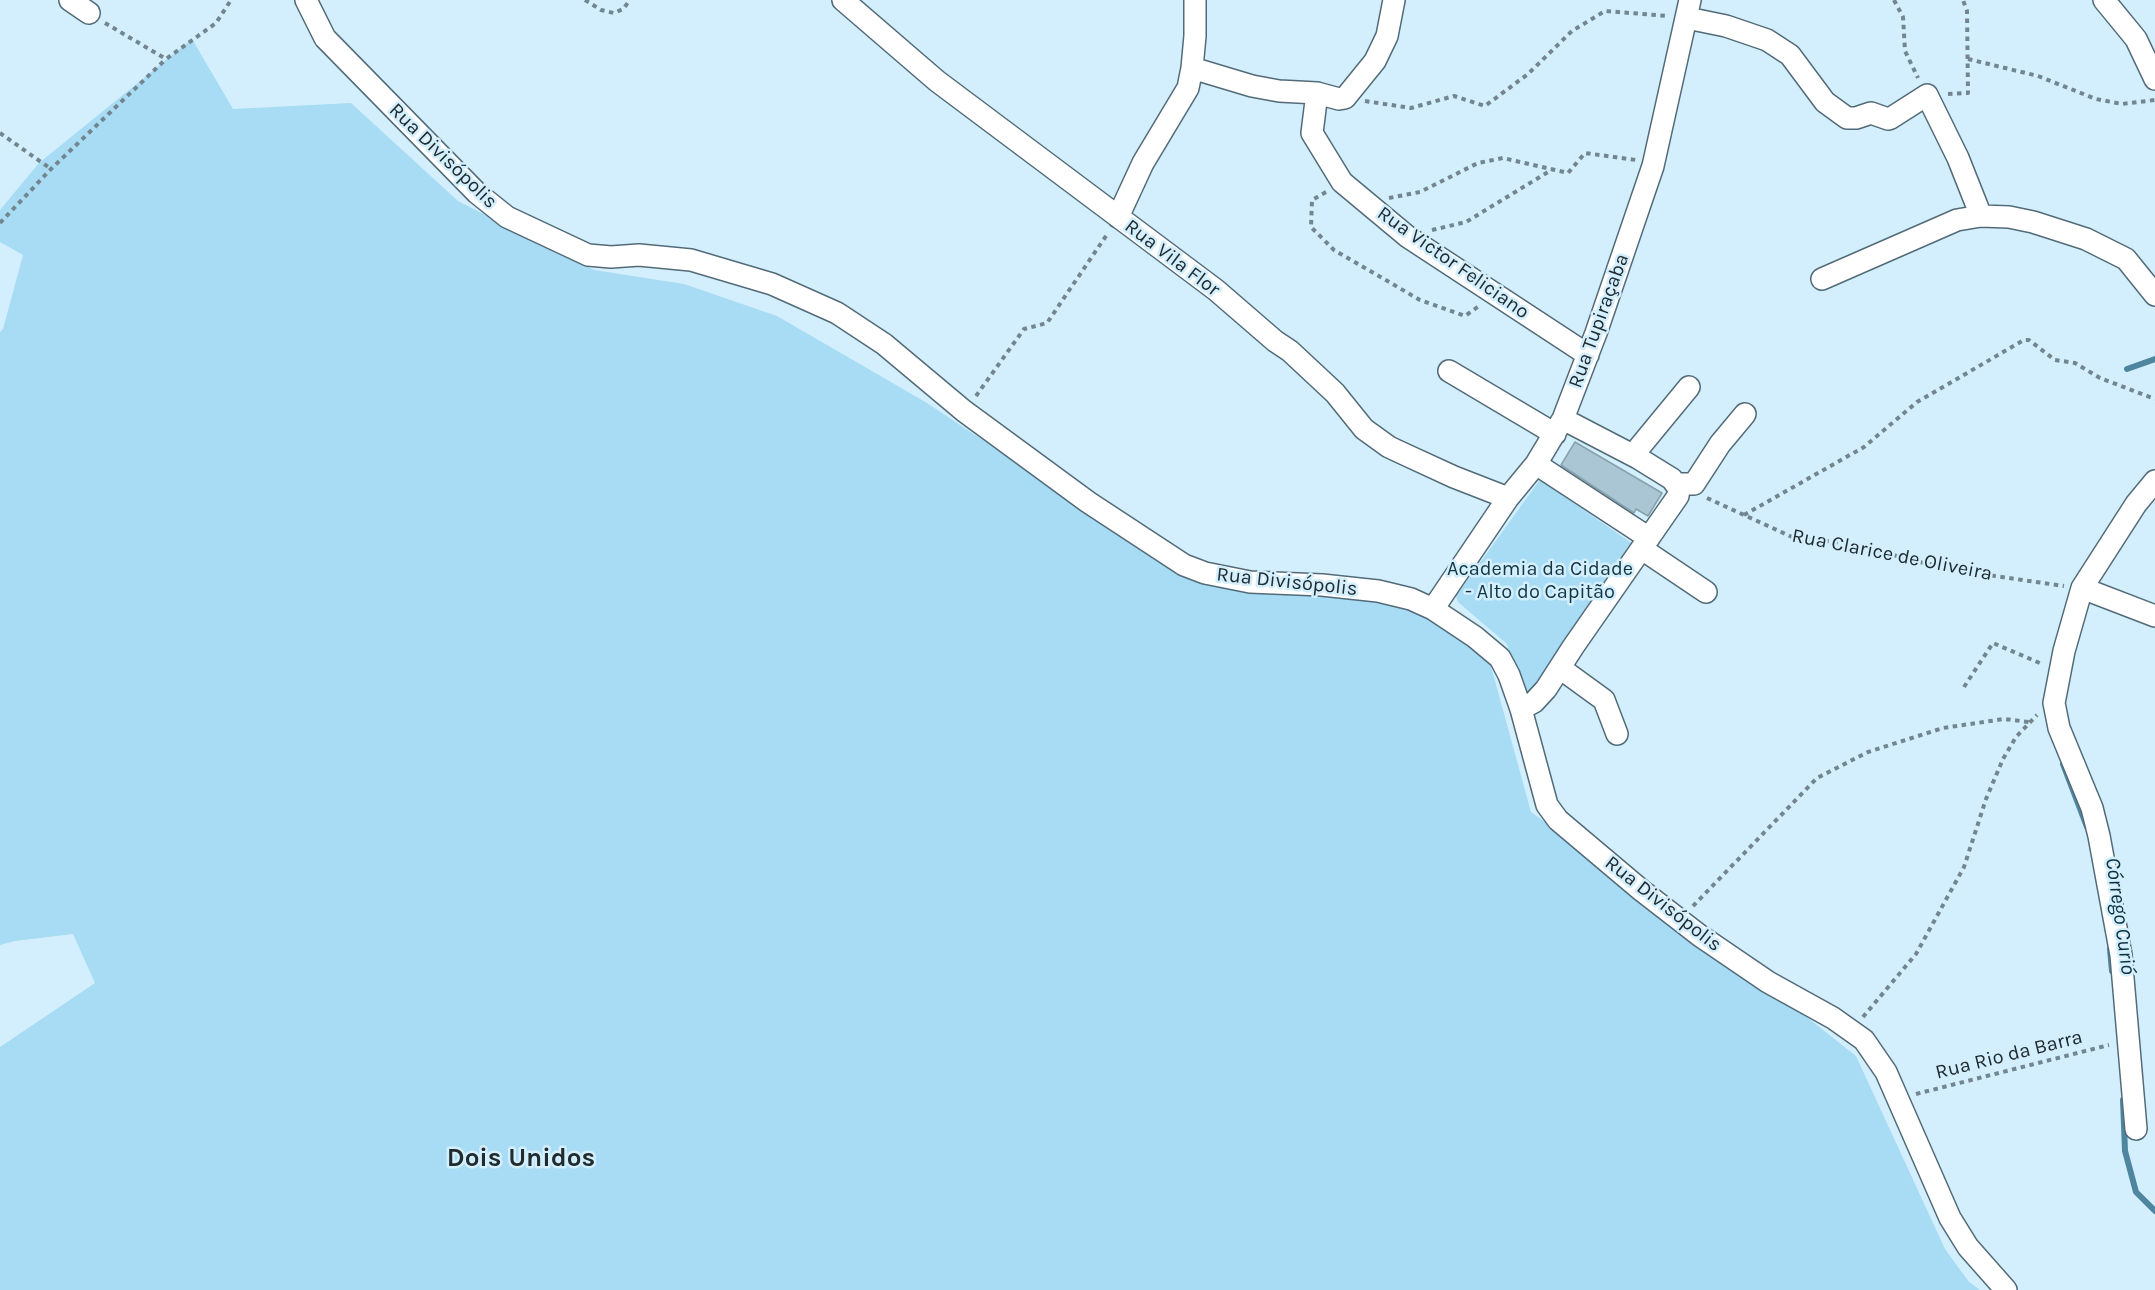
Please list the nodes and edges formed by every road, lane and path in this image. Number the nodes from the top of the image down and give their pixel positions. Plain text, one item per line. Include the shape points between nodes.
1 (70, 0) edge
2 (231, 0) edge
3 (306, 0) edge
4 (585, 0) edge
5 (630, 0) edge
6 (843, 0) edge
7 (1195, 0) edge
8 (1394, 0) edge
9 (1894, 0) edge
10 (1963, 0) edge
11 (2104, 0) edge
12 (1688, 9) edge
13 (89, 13) joint
14 (1968, 58) junction
15 (166, 59) junction
16 (1192, 68) junction
17 (2155, 79) edge
18 (1317, 93) junction
19 (1926, 95) junction
20 (1345, 98) junction
21 (2155, 100) edge
22 (0, 133) edge
23 (1654, 162) junction
24 (51, 169) junction
25 (1553, 169) junction
26 (1342, 182) junction
27 (1360, 196) junction
28 (1982, 216) junction
29 (1118, 218) junction
30 (0, 223) edge
31 (1408, 237) junction
32 (1822, 279) dead end
33 (1494, 294) junction
34 (2155, 295) edge
35 (1588, 355) junction
36 (1449, 371) dead end
37 (1689, 387) dead end
38 (2155, 399) edge
39 (964, 411) junction
40 (1745, 414) dead end
41 (1559, 426) junction
42 (1634, 455) junction
43 (1536, 464) junction
44 (2155, 481) edge
45 (1678, 490) junction
46 (1508, 498) junction
47 (1744, 515) junction
48 (1646, 543) junction
49 (2082, 588) junction
50 (1706, 592) dead end
51 (1433, 609) junction
52 (2155, 616) edge
53 (1560, 668) junction
54 (2059, 672) junction
55 (1964, 687) dead end
56 (2054, 703) junction
57 (1521, 709) junction
58 (2029, 722) junction
59 (1617, 734) dead end
60 (1680, 920) junction
61 (1851, 1031) junction
62 (2128, 1041) junction
63 (1898, 1099) junction
64 (2136, 1130) dead end
65 (2006, 1290) edge

1 - 13 street
2 - 15 path via 216,23
3 - 39 street, Rua Divisópolis via 325,38 477,193 507,217 588,255 691,260 772,284 837,313 884,344
4 - 5 path via 614,13
6 - 29 street, Rua Vila Flor via 938,81
7 - 16 street
8 - 20 street via 1388,36 1375,61
9 - 19 path via 1903,17 1905,51
10 - 14 path via 1967,11
11 - 17 street via 2136,39
12 - 19 street via 1767,40 1790,55 1825,102 1847,118 1871,114 1888,119
12 - 20 path via 1605,11 1572,31 1528,74 1485,106 1454,96 1411,108
12 - 23 street, Rua Tupiraçaba
13 - 15 path
14 - 19 path via 1968,93
14 - 21 path via 2038,76 2096,99 2122,104
15 - 24 path
16 - 18 street via 1261,88
16 - 29 street via 1188,88 1143,163
18 - 20 street
18 - 26 street, Rua Victor Feliciano via 1312,134
19 - 28 street
22 - 24 path
23 - 25 path via 1585,153 1568,173
23 - 35 street, Rua Tupiraçaba
24 - 30 path
25 - 27 path via 1503,158 1478,164 1420,192 1390,198
25 - 31 path via 1466,222
26 - 27 street, Rua Victor Feliciano
26 - 33 path via 1312,200 1311,227 1334,250 1420,300 1465,316
27 - 31 street, Rua Victor Feliciano
28 - 32 street via 1957,220
28 - 34 street via 2033,222 2086,239 2126,259
29 - 39 path via 1047,323 1024,329
29 - 46 street, Rua Vila Flor via 1290,351 1335,393 1364,429 1389,447
31 - 33 street, Rua Victor Feliciano
33 - 35 street, Rua Victor Feliciano
35 - 41 street, Rua Tupiraçaba
36 - 41 street
37 - 42 street
38 - 47 path via 2100,378 2075,363 2055,360 2024,340 1917,402 1864,447
39 - 51 street, Rua Divisópolis via 1107,515 1184,565 1250,582 1378,591
40 - 45 street via 1694,484
41 - 42 street
41 - 43 street, Rua Tupiraçaba
42 - 45 street
43 - 46 street, Rua Tupiraçaba
43 - 48 street
44 - 49 street
45 - 47 path, Rua Clarice de Oliveira
45 - 48 street
46 - 51 street, Rua Tupiraçaba
47 - 49 path, Rua Clarice de Oliveira via 1792,537 1853,543 1995,576
48 - 50 street
48 - 53 street
49 - 52 street
49 - 54 street
51 - 57 street, Rua Divisópolis via 1500,658
53 - 57 street via 1534,702
53 - 59 street via 1604,700
54 - 55 path via 1993,643
54 - 56 street
56 - 58 path
56 - 62 street via 2059,728 2092,808 2099,836 2121,955
57 - 60 street, Rua Divisópolis via 1547,805 1558,820
58 - 60 path via 2004,719 1943,728 1868,752 1817,778
58 - 61 path via 2003,759 1964,867 1916,954
60 - 61 street, Rua Divisópolis via 1768,982
61 - 63 street, Rua Divisópolis via 1864,1040 1881,1064
62 - 63 path, Rua Rio da Barra
62 - 64 street
63 - 65 street, Rua Divisópolis via 1950,1218 1968,1247

